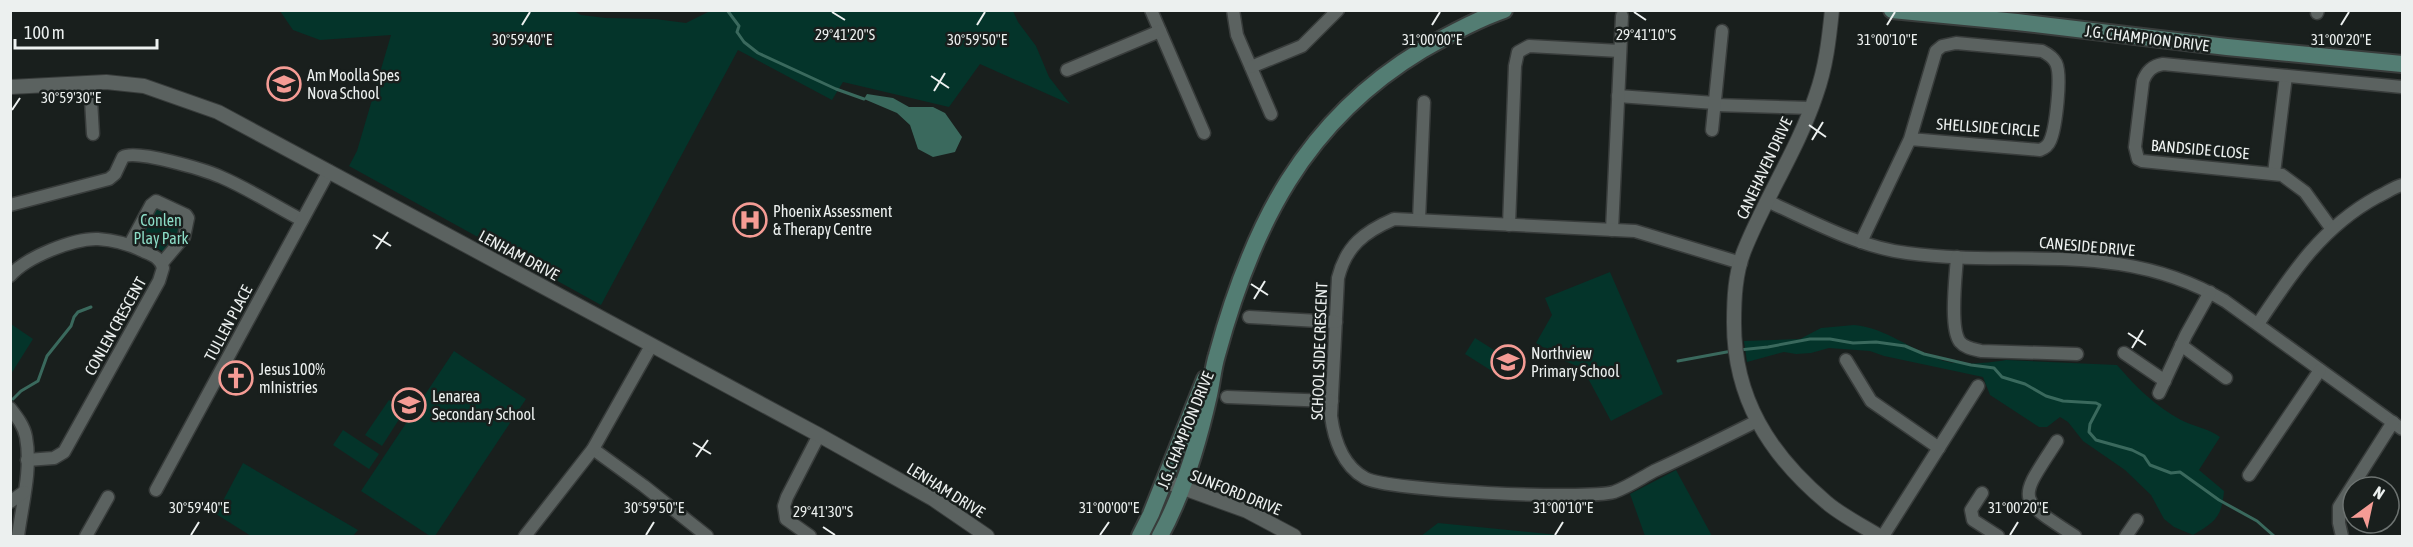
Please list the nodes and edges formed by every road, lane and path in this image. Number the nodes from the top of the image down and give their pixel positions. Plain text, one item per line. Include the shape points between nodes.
1 (1151, 10) edge
2 (1233, 10) edge
3 (1338, 10) edge
4 (1504, 10) edge
5 (1832, 10) edge
6 (1892, 10) edge
7 (1622, 16) dead end
8 (1160, 31) junction
9 (1722, 32) dead end
10 (1620, 51) junction
11 (2403, 64) edge
12 (1251, 67) junction
13 (1067, 70) dead end
14 (2286, 76) junction
15 (90, 83) junction
16 (10, 87) edge
17 (2403, 87) edge
18 (1618, 96) junction
19 (1424, 102) dead end
20 (1715, 104) junction
21 (1811, 108) junction
22 (1271, 114) dead end
23 (1712, 130) dead end
24 (1204, 133) dead end
25 (93, 134) dead end
26 (1910, 138) junction
27 (329, 171) junction
28 (2274, 173) junction
29 (2403, 185) edge
30 (1767, 201) junction
31 (10, 205) edge
32 (302, 220) junction
33 (1419, 220) junction
34 (1509, 225) junction
35 (2331, 228) junction
36 (1612, 230) junction
37 (1861, 242) junction
38 (130, 244) junction
39 (1957, 257) junction
40 (162, 263) junction
41 (1740, 263) junction
42 (10, 276) edge
43 (2210, 292) junction
44 (1249, 317) dead end
45 (1336, 322) junction
46 (2258, 324) junction
47 (2181, 345) junction
48 (651, 346) junction
49 (2124, 353) dead end
50 (2077, 354) dead end
51 (1216, 357) junction
52 (1846, 360) dead end
53 (2320, 370) junction
54 (2226, 378) dead end
55 (2165, 381) junction
56 (1978, 386) dead end
57 (2159, 393) dead end
58 (1227, 397) dead end
59 (1332, 401) junction
60 (10, 408) edge
61 (1757, 422) junction
62 (2398, 426) edge
63 (819, 435) junction
64 (2057, 441) dead end
65 (1939, 448) junction
66 (592, 449) junction
67 (27, 460) junction
68 (2249, 475) dead end
69 (1164, 481) junction
70 (1183, 488) junction
71 (156, 490) dead end
72 (24, 492) junction
73 (1982, 493) dead end
74 (108, 497) dead end
75 (10, 502) edge
76 (2137, 520) dead end
77 (18, 537) edge
78 (86, 537) edge
79 (525, 537) edge
80 (707, 537) edge
81 (810, 537) edge
82 (987, 537) edge
83 (1140, 537) edge
84 (1160, 537) edge
85 (1294, 537) edge
86 (1881, 537) edge
87 (1998, 537) edge
88 (2074, 537) edge
89 (2126, 537) edge
90 (2342, 537) edge

1 - 8 street
2 - 12 street via 1236,35
3 - 12 street via 1302,46
4 - 51 main road, J.G. CHAMPION DRIVE via 1405,60 1375,81 1322,132 1294,168 1259,231
5 - 21 street, CANEHAVEN DRIVE via 1824,70
6 - 11 main road, J.G. CHAMPION DRIVE
7 - 10 street
8 - 13 street
8 - 24 street
9 - 20 street
10 - 18 street
10 - 34 street via 1529,46 1518,52
12 - 22 street
14 - 17 street, BANDSIDE CLOSE
14 - 28 street
14 - 28 street, BANDSIDE CLOSE via 2154,65 2143,81 2140,103 2135,147 2142,161
15 - 16 street, LENHAM DRIVE
15 - 25 street
15 - 27 street, LENHAM DRIVE via 144,86 178,97 218,112
18 - 20 street
18 - 36 street
19 - 33 street
20 - 21 street
20 - 23 street
21 - 30 street, CANEHAVEN DRIVE
26 - 26 street, SHELLSIDE CIRCLE via 1932,60 1942,46 1956,43 2042,51 2057,64 2053,131 2045,148
26 - 37 street, SHELLSIDE CIRCLE
27 - 32 street, TULLEN PLACE
27 - 48 street, LENHAM DRIVE
28 - 35 street, BANDSIDE CLOSE via 2305,192
29 - 35 street via 2361,206
30 - 37 street, CANESIDE DRIVE
30 - 41 street, CANEHAVEN DRIVE
31 - 32 street via 109,179 123,157 133,154 218,175
32 - 71 street, TULLEN PLACE
33 - 34 street, SCHOOL SIDE CRESCENT
33 - 45 street, SCHOOL SIDE CRESCENT via 1394,219 1351,246 1338,278
34 - 36 street, SCHOOL SIDE CRESCENT
35 - 46 street
36 - 41 street, SCHOOL SIDE CRESCENT via 1635,231
37 - 39 street, CANESIDE DRIVE via 1909,254
38 - 40 street, CONLEN CRESCENT
38 - 40 street via 156,201 186,215 184,237
38 - 42 street, CONLEN CRESCENT via 96,238 81,241 39,255
39 - 43 street, CANESIDE DRIVE via 2086,260 2127,265 2171,275
39 - 50 street via 1955,330 1960,343 1981,351
40 - 67 street, CONLEN CRESCENT via 159,281 64,452 54,458
41 - 61 street, CANEHAVEN DRIVE via 1734,341 1748,402
43 - 46 street, CANESIDE DRIVE
43 - 47 street
44 - 45 street
45 - 59 street, SCHOOL SIDE CRESCENT
46 - 53 street, CANESIDE DRIVE
47 - 54 street
47 - 55 street
48 - 63 street, LENHAM DRIVE
48 - 66 street
49 - 55 street
51 - 69 main road, J.G. CHAMPION DRIVE
51 - 70 main road, J.G. CHAMPION DRIVE via 1210,394
52 - 65 street via 1871,401
53 - 62 street, CANESIDE DRIVE
53 - 68 street
55 - 57 street
56 - 65 street
58 - 59 street
59 - 61 street, SCHOOL SIDE CRESCENT via 1337,444 1356,473 1366,479 1397,486 1520,493 1581,495 1615,491
60 - 67 street via 26,437
61 - 86 street via 1795,473 1827,503
62 - 90 street via 2347,493 2340,507
63 - 81 street via 784,506 786,519
63 - 82 street, LENHAM DRIVE via 933,500
64 - 88 street via 2031,482 2028,500 2040,514
65 - 86 street
66 - 79 street
66 - 80 street
67 - 72 street
69 - 70 street, SUNFORD DRIVE
69 - 83 main road, J.G. CHAMPION DRIVE
70 - 84 main road, J.G. CHAMPION DRIVE
70 - 85 street, SUNFORD DRIVE via 1247,511
72 - 75 street
72 - 77 street
73 - 87 street via 1971,510 1973,520
74 - 78 street
76 - 89 street

